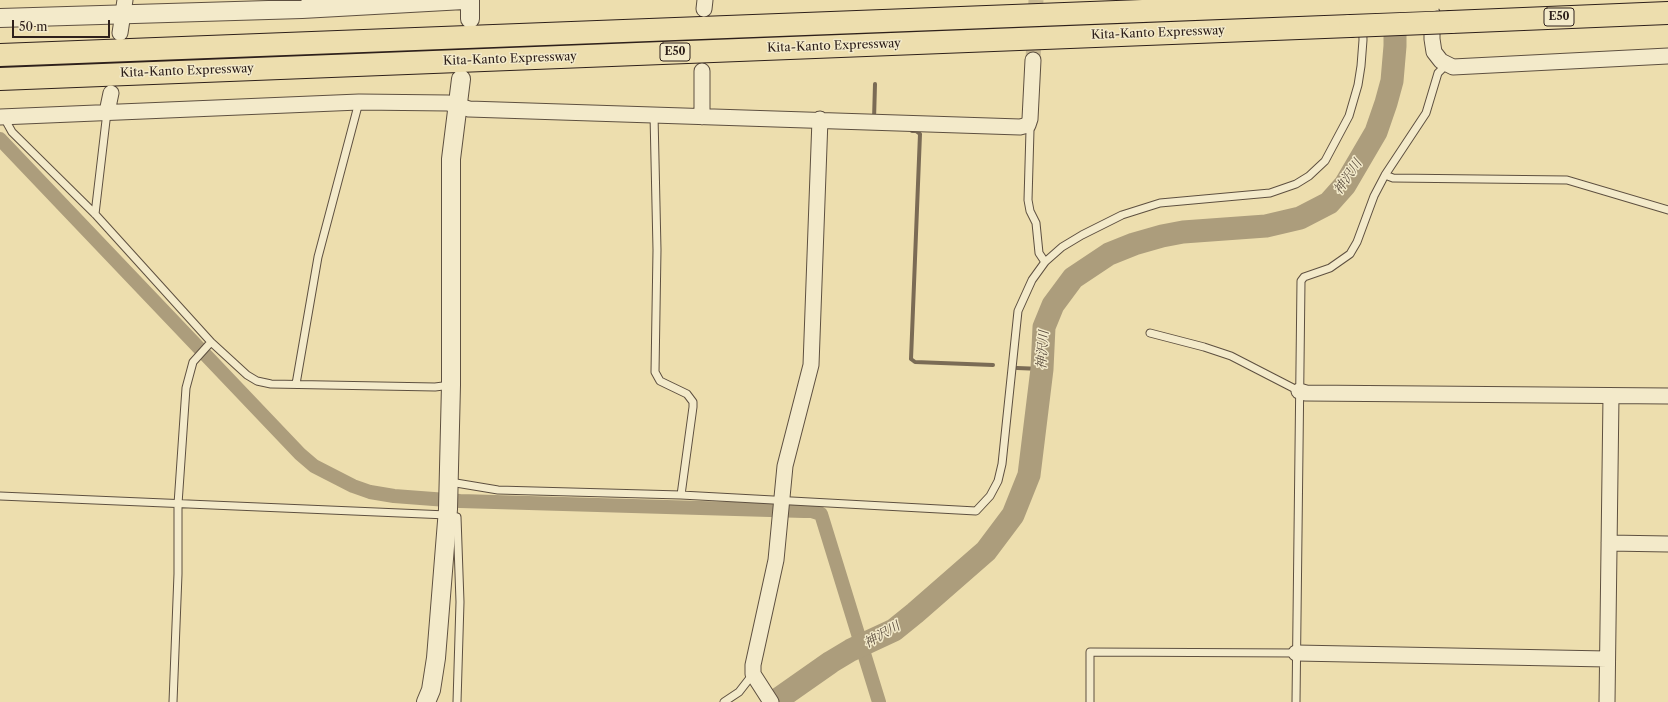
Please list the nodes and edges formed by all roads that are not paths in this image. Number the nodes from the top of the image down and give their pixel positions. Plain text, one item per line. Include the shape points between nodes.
1 (464, 0) edge
2 (470, 0) edge
3 (1432, 0) edge
4 (1356, 1) edge
5 (302, 5) edge
6 (124, 7) edge
7 (1668, 13) edge
8 (0, 18) edge
9 (470, 19) dead end
10 (120, 33) dead end
11 (0, 55) edge
12 (1668, 56) edge
13 (1033, 60) tunnel mouth
14 (1446, 65) junction
15 (702, 71) dead end
16 (0, 79) edge
17 (462, 79) dead end
18 (110, 93) dead end
19 (359, 102) junction
20 (458, 106) junction
21 (107, 112) junction
22 (654, 115) junction
23 (3, 117) edge
24 (702, 117) junction
25 (820, 119) junction
26 (1028, 125) junction
27 (1384, 175) junction
28 (1668, 210) edge
29 (94, 214) junction
30 (1045, 262) junction
31 (1150, 333) dead end
32 (209, 344) junction
33 (296, 384) junction
34 (451, 385) junction
35 (1299, 391) junction
36 (1611, 396) junction
37 (1668, 396) edge
38 (449, 486) junction
39 (681, 495) junction
40 (0, 496) edge
41 (178, 504) junction
42 (782, 507) junction
43 (448, 512) junction
44 (1609, 543) junction
45 (1668, 544) edge
46 (1296, 653) junction
47 (1607, 659) junction
48 (756, 679) junction
49 (173, 702) edge
50 (426, 702) edge
51 (456, 702) edge
52 (724, 702) edge
53 (771, 702) edge
54 (1090, 702) edge
55 (1296, 702) edge
56 (1607, 702) edge

1 - 5 street
2 - 9 street
3 - 4 highway, Kita-Kanto Expressway / E50, bridge
3 - 14 street via 1432,45 1437,57
4 - 11 highway, Kita-Kanto Expressway / E50
4 - 30 lane via 1363,40 1358,85 1349,116 1332,149 1309,176 1296,184 1270,193 1160,203 1122,215 1062,247
5 - 6 street
6 - 8 street
6 - 10 street
7 - 16 highway, Kita-Kanto Expressway / E50, bridge
12 - 14 street via 1453,67
13 - 26 street
14 - 27 lane via 1438,73 1426,113
15 - 24 street
17 - 20 street
18 - 21 street
19 - 20 street via 448,103
19 - 21 street
19 - 33 lane via 318,257
20 - 22 street via 469,109
20 - 34 street via 451,159
21 - 23 street
21 - 29 lane
22 - 24 street
22 - 39 lane via 657,250 655,372 660,381 687,394 694,407
23 - 29 lane via 12,132
24 - 25 street
25 - 26 street
25 - 42 street via 811,365 785,466
26 - 30 lane via 1028,200 1036,222 1039,253
27 - 28 lane via 1393,178 1567,180
27 - 35 lane via 1350,254 1330,268 1304,277 1301,281
29 - 32 lane
30 - 42 lane via 1032,280 1018,311 998,481 990,496 976,511
31 - 35 lane via 1231,356
32 - 33 lane via 247,376 257,381
32 - 41 lane via 196,357 186,388
33 - 34 lane via 435,387
34 - 38 street
35 - 36 street
35 - 46 lane
36 - 37 street
36 - 44 street
38 - 39 lane via 498,490
38 - 43 street
39 - 42 lane
40 - 41 lane
41 - 43 lane
41 - 49 lane
42 - 48 street via 773,575 754,654
43 - 50 street via 436,658 431,690
43 - 51 lane via 457,517 458,522 460,602
44 - 45 street
44 - 47 street
46 - 47 street
46 - 54 lane via 1090,652
46 - 55 lane
47 - 56 street
48 - 52 lane
48 - 53 street

